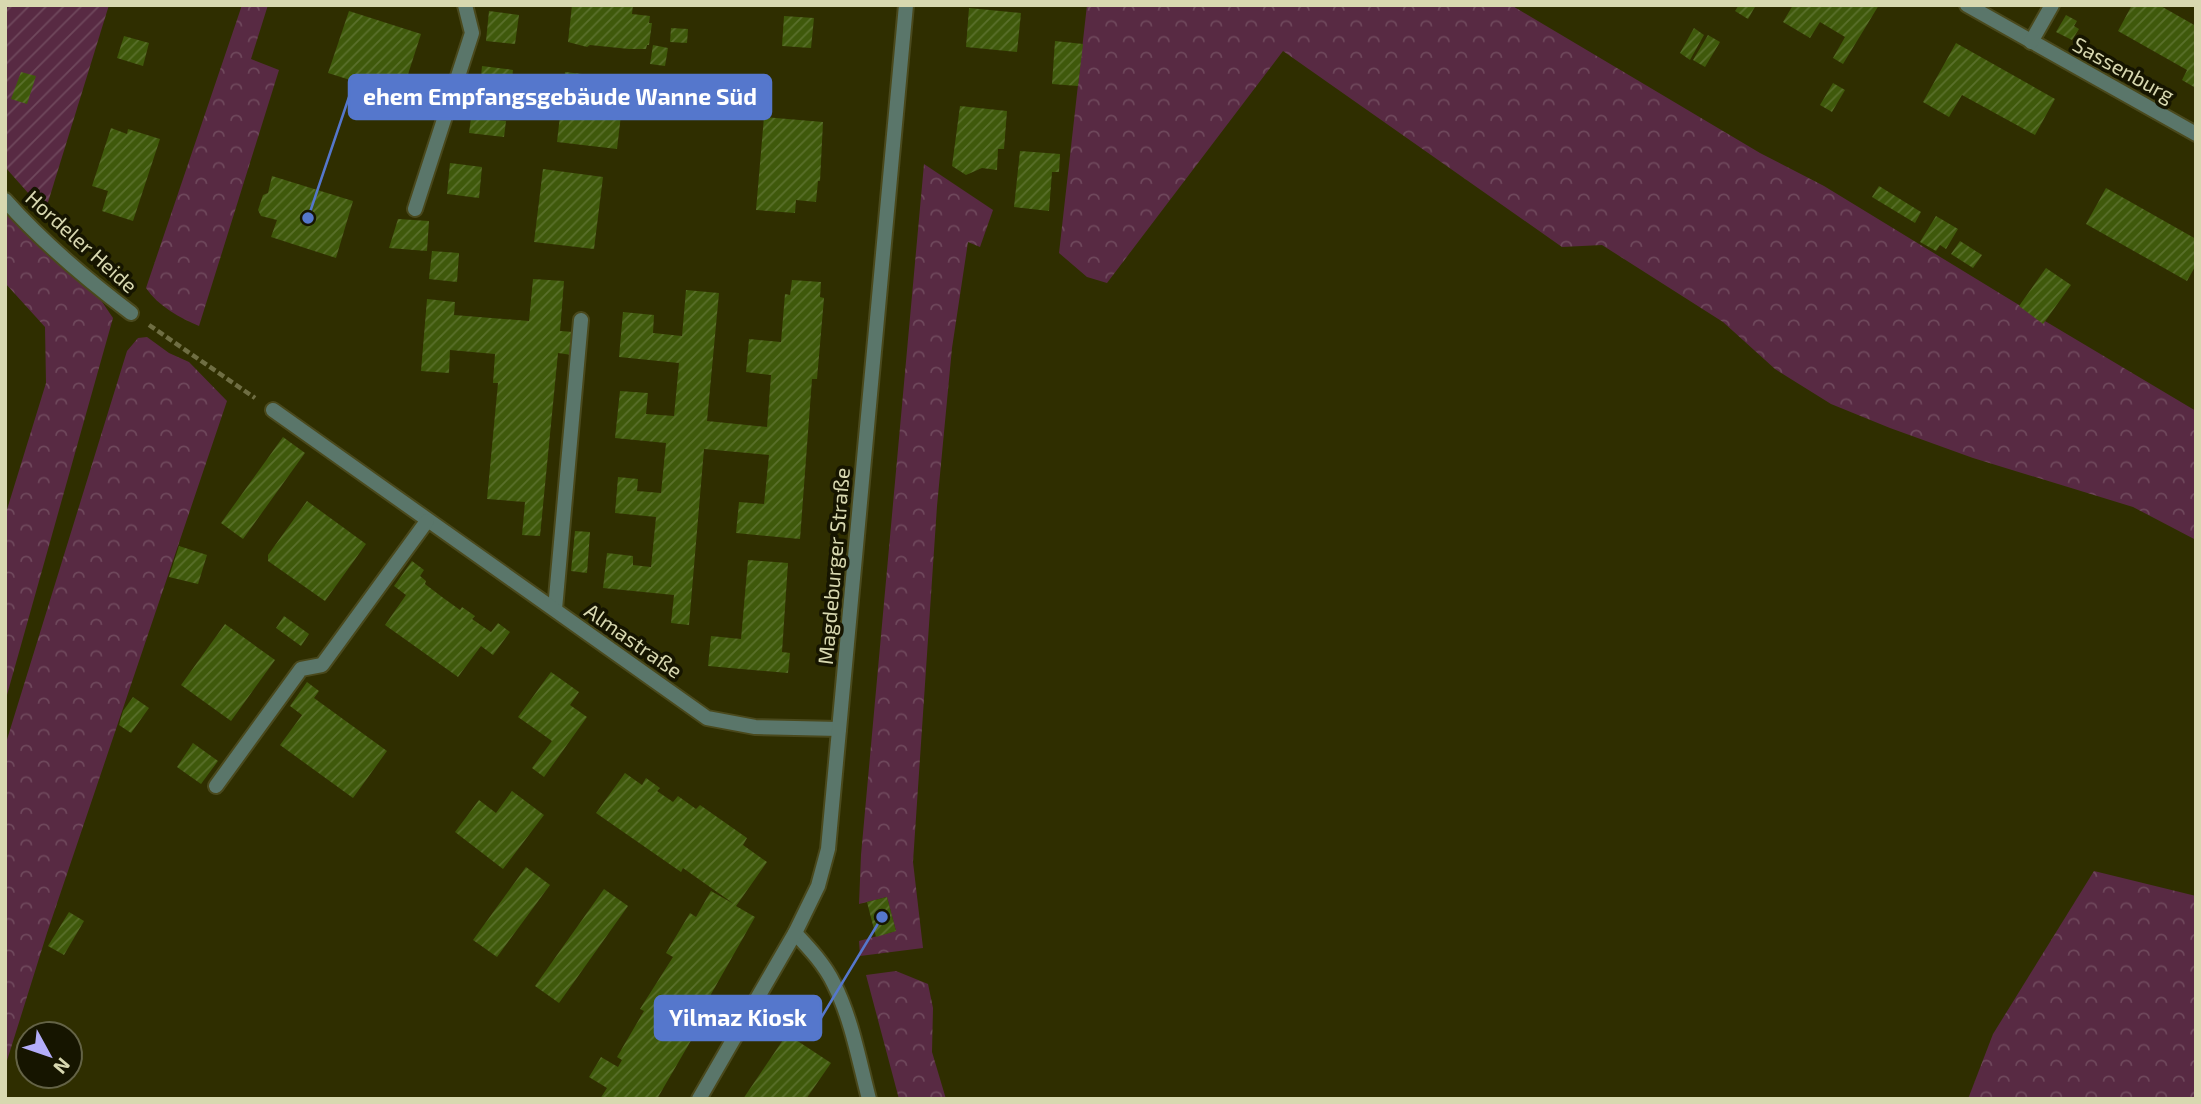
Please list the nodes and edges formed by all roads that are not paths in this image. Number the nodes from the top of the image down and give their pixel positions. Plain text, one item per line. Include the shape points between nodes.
1 (465, 5) edge
2 (906, 5) edge
3 (1966, 5) edge
4 (2052, 5) edge
5 (2031, 41) junction
6 (2196, 134) edge
7 (5, 200) edge
8 (415, 209) dead end
9 (131, 313) road end
10 (581, 320) dead end
11 (273, 410) road end
12 (427, 521) junction
13 (555, 609) junction
14 (839, 729) junction
15 (216, 786) dead end
16 (795, 933) junction
17 (699, 1099) edge
18 (869, 1099) edge

1 - 8 street via 472,33
2 - 14 street, Magdeburger Straße
3 - 5 street, Sassenburg
4 - 5 street
5 - 6 street, Sassenburg
7 - 9 street, Hordeler Heide via 86,278
10 - 13 street
11 - 12 street, Almastraße
12 - 13 street, Almastraße
12 - 15 street via 322,665 301,669
13 - 14 street, Almastraße via 707,718 755,727
14 - 16 street, Magdeburger Straße via 828,849 818,886
16 - 17 street, Magdeburger Straße
16 - 18 street via 835,985

